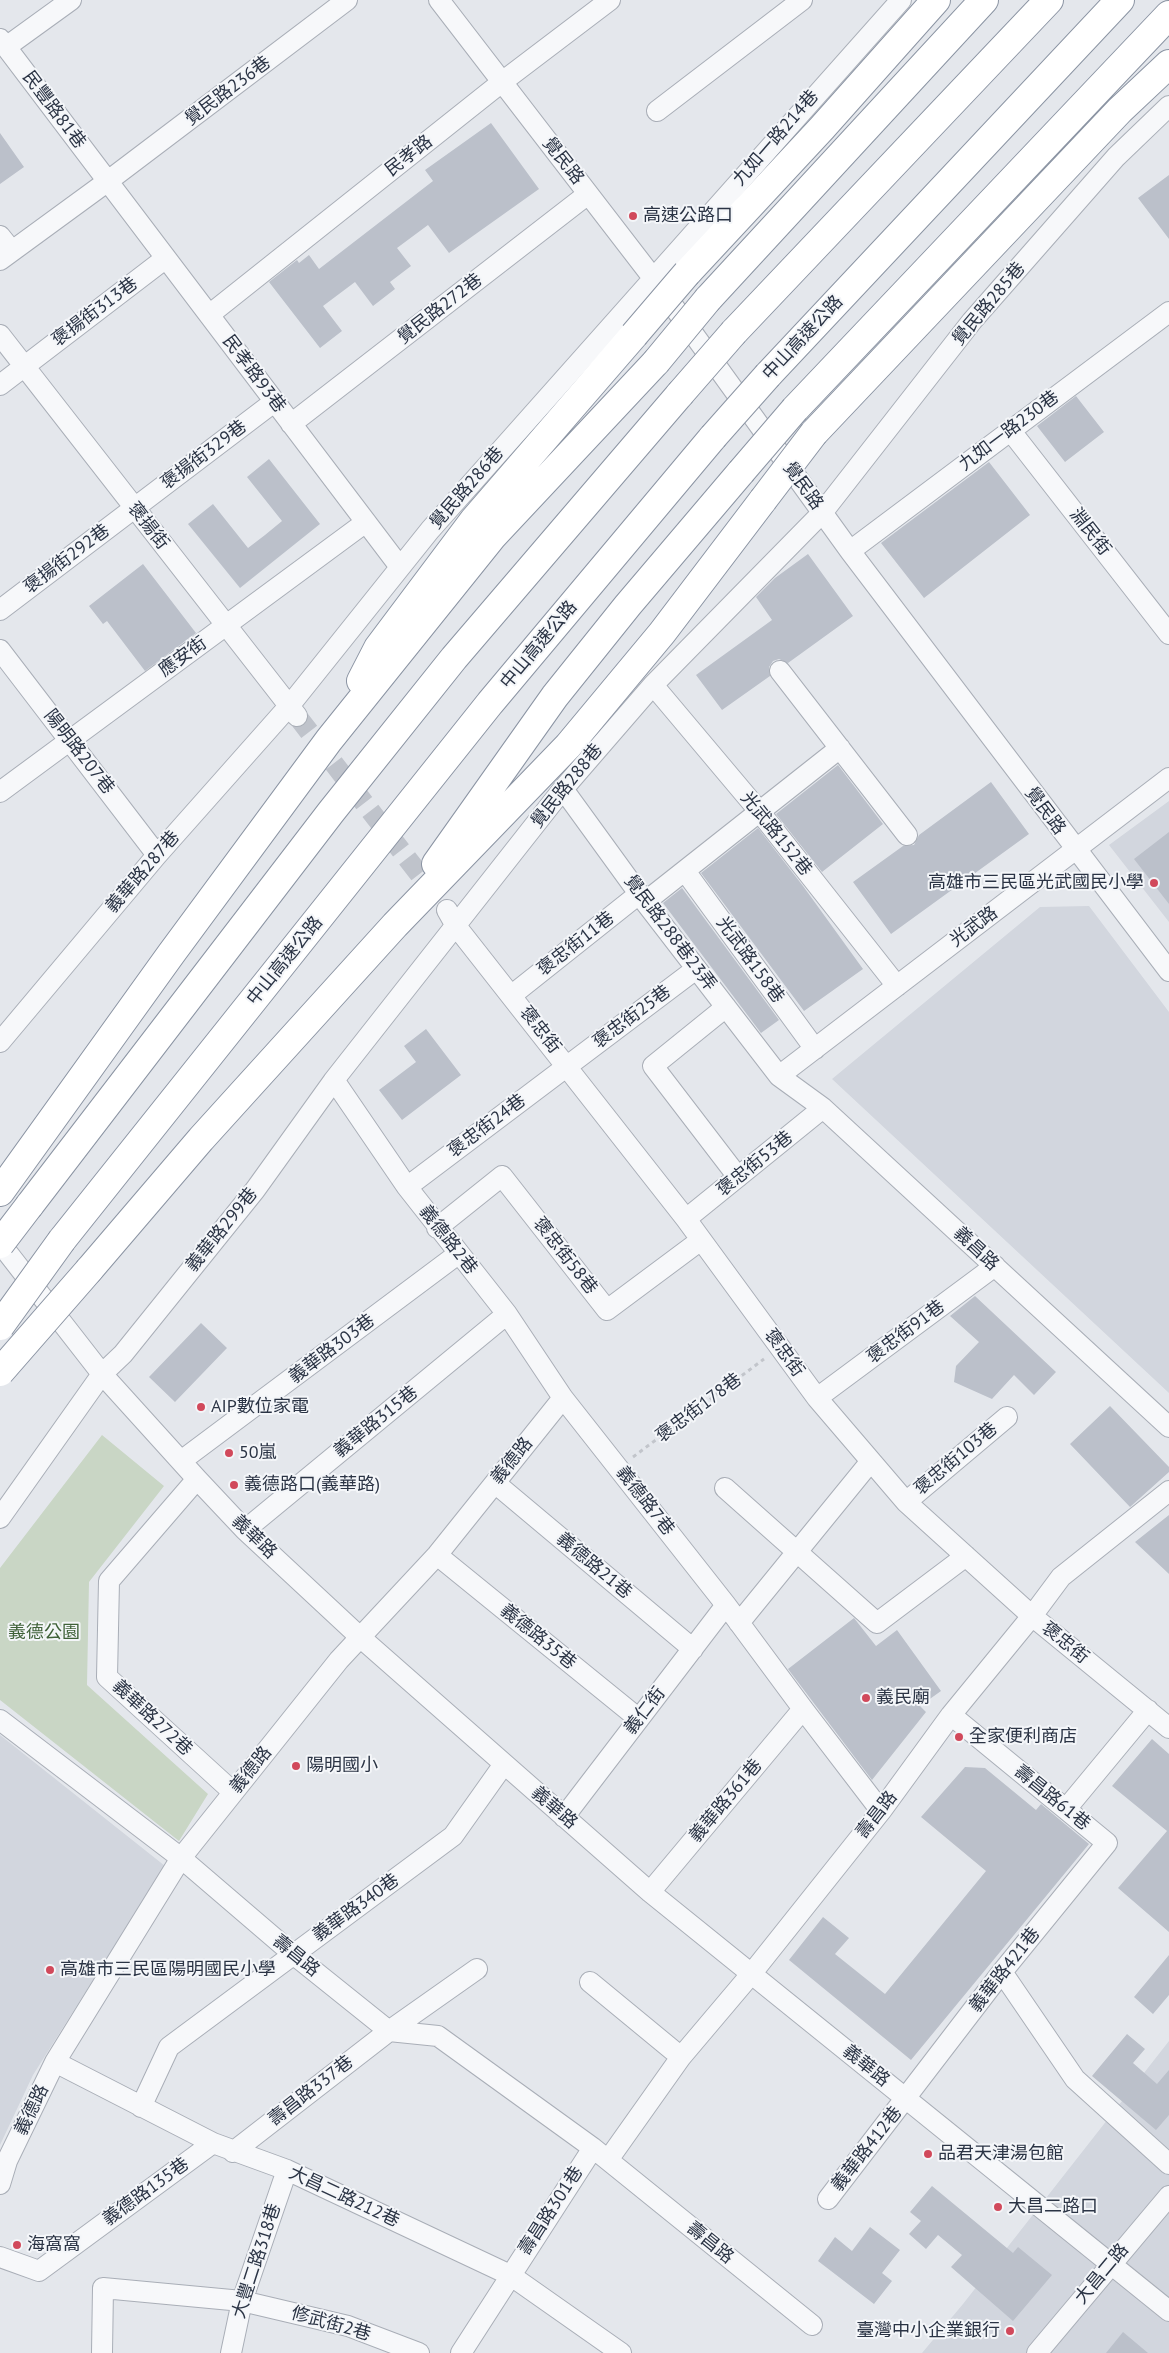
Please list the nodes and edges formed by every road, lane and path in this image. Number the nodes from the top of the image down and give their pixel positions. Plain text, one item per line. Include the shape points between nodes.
1 (71, 0) edge
2 (347, 0) edge
3 (439, 0) edge
4 (610, 0) edge
5 (802, 0) edge
6 (901, 0) edge
7 (936, 0) edge
8 (984, 0) edge
9 (1049, 0) edge
10 (1120, 0) edge
11 (1169, 15) edge
12 (3, 43) edge
13 (1169, 64) edge
14 (502, 82) junction
15 (1169, 106) edge
16 (657, 110) dead end
17 (108, 181) junction
18 (588, 194) junction
19 (4, 249) edge
20 (166, 258) junction
21 (653, 278) junction
22 (209, 315) junction
23 (1166, 321) edge
24 (0, 335) edge
25 (24, 366) junction
26 (0, 385) edge
27 (274, 402) junction
28 (291, 424) junction
29 (1010, 430) junction
30 (134, 508) junction
31 (822, 513) junction
32 (366, 522) junction
33 (850, 551) junction
34 (400, 567) junction
35 (0, 610) edge
36 (225, 626) junction
37 (1169, 634) edge
38 (0, 650) edge
39 (780, 671) dead end
40 (652, 685) junction
41 (294, 711) junction
42 (69, 740) junction
43 (329, 740) junction
44 (840, 748) junction
45 (1169, 778) edge
46 (563, 789) junction
47 (0, 792) edge
48 (759, 810) junction
49 (907, 835) dead end
50 (1075, 850) junction
51 (157, 854) junction
52 (686, 871) junction
53 (642, 898) junction
54 (452, 918) junction
55 (395, 925) junction
56 (696, 969) junction
57 (1169, 971) edge
58 (897, 986) junction
59 (512, 995) junction
60 (726, 1007) junction
61 (0, 1042) edge
62 (815, 1049) junction
63 (567, 1066) junction
64 (779, 1076) junction
65 (334, 1080) junction
66 (823, 1108) junction
67 (738, 1177) junction
68 (406, 1186) junction
69 (0, 1192) edge
70 (686, 1219) junction
71 (437, 1228) junction
72 (701, 1240) junction
73 (0, 1243) edge
74 (458, 1254) junction
75 (995, 1266) junction
76 (507, 1314) junction
77 (0, 1326) edge
78 (780, 1348) junction
79 (0, 1372) edge
80 (102, 1374) junction
81 (563, 1398) junction
82 (817, 1398) junction
83 (1007, 1417) dead end
84 (1169, 1428) edge
85 (181, 1461) junction
86 (871, 1461) junction
87 (619, 1468) junction
88 (196, 1479) junction
89 (495, 1483) junction
90 (725, 1488) dead end
91 (1169, 1491) edge
92 (906, 1502) junction
93 (0, 1518) edge
94 (245, 1530) junction
95 (797, 1552) junction
96 (437, 1556) junction
97 (966, 1556) junction
98 (726, 1606) junction
99 (1032, 1616) junction
100 (739, 1623) junction
101 (360, 1637) junction
102 (693, 1649) junction
103 (803, 1710) junction
104 (1148, 1710) junction
105 (951, 1715) junction
106 (639, 1719) junction
107 (0, 1720) edge
108 (1169, 1728) edge
109 (504, 1764) junction
110 (233, 1792) junction
111 (1066, 1809) junction
112 (881, 1811) junction
113 (564, 1817) junction
114 (1107, 1842) joint
115 (182, 1858) junction
116 (650, 1892) junction
117 (293, 1954) junction
118 (478, 1969) dead end
119 (1002, 1972) junction
120 (752, 1973) junction
121 (590, 1982) dead end
122 (389, 2030) junction
123 (681, 2057) junction
124 (55, 2062) junction
125 (906, 2099) junction
126 (141, 2107) junction
127 (213, 2143) junction
128 (233, 2152) junction
129 (600, 2154) junction
130 (1169, 2164) edge
131 (287, 2170) junction
132 (0, 2184) edge
133 (1169, 2196) edge
134 (828, 2199) dead end
135 (0, 2257) edge
136 (1110, 2264) junction
137 (510, 2275) junction
138 (242, 2301) junction
139 (1169, 2311) edge
140 (812, 2325) dead end
141 (102, 2353) edge
142 (231, 2353) edge
143 (419, 2353) edge
144 (461, 2353) edge
145 (621, 2353) edge
146 (1037, 2353) edge

1 - 12 street
2 - 17 street, 覺民路236巷
3 - 14 street, 覺民路
4 - 14 street, 民孝路
5 - 16 street
6 - 21 street, 九如一路214巷
7 - 43 highway, bridge via 687,272 474,520 378,648
8 - 43 highway, bridge via 708,300 656,362 492,537
9 - 73 highway, bridge via 734,332 429,688
10 - 77 highway, 中山高速公路, bridge via 713,436 490,703 62,1240
11 - 55 highway, bridge via 795,408 555,696
12 - 17 street, 民豐路81巷
13 - 55 highway, bridge via 1120,110 814,433 662,633 568,746
14 - 18 street, 覺民路
14 - 22 street, 民孝路
15 - 31 street, 覺民路285巷 via 1116,157 972,321
17 - 19 street, 覺民路236巷
17 - 20 street, 民孝路93巷
18 - 21 street, 覺民路
18 - 28 street, 覺民路272巷
20 - 22 street, 民孝路93巷
20 - 25 street, 褒揚街313巷
21 - 31 street, 覺民路
21 - 34 street, 覺民路286巷
22 - 27 street, 民孝路93巷
23 - 29 street, 九如一路230巷
24 - 25 street, 褒揚街
25 - 26 street, 褒揚街313巷
25 - 30 street, 褒揚街
27 - 28 street, 民孝路93巷
27 - 30 street, 褒揚街329巷
28 - 32 street, 民孝路93巷
29 - 33 street, 九如一路230巷
29 - 37 street, 淵民街
30 - 35 street, 褒揚街292巷
30 - 36 street, 褒揚街
31 - 33 street, 覺民路
31 - 40 street, 覺民路288巷
32 - 34 street, 民孝路93巷
32 - 36 street, 應安街
33 - 50 street, 覺民路
34 - 41 street, 覺民路286巷
36 - 41 street, 褒揚街
36 - 42 street, 應安街
38 - 42 street, 陽明路207巷
39 - 44 street
40 - 46 street, 覺民路288巷
40 - 48 street, 光武路152巷
41 - 51 street, 義華路287巷
42 - 47 street, 應安街
42 - 51 street, 陽明路207巷
43 - 69 highway
44 - 48 street, 褒忠街11巷
44 - 49 street
45 - 50 street, 光武路
46 - 53 street, 覺民路288巷23弄
46 - 54 street, 覺民路288巷
48 - 52 street, 褒忠街11巷
48 - 58 street, 光武路152巷
50 - 57 street, 覺民路
50 - 58 street, 光武路
51 - 61 street, 義華路287巷
52 - 53 street, 褒忠街11巷
52 - 62 street, 光武路158巷
53 - 56 street, 覺民路288巷23弄
53 - 59 street, 褒忠街11巷
54 - 59 street, 褒忠街
54 - 65 street, 覺民路288巷
55 - 79 highway, bridge via 201,1139
56 - 60 street, 覺民路288巷23弄
56 - 63 street, 褒忠街25巷
58 - 62 street, 光武路
59 - 63 street, 褒忠街
60 - 64 street, 覺民路288巷23弄
60 - 67 street via 654,1066
62 - 64 street, 光武路
63 - 68 street, 褒忠街24巷
63 - 70 street, 褒忠街
64 - 66 street, 義昌路
65 - 68 street, 義德路2巷
65 - 80 street, 義華路299巷 via 255,1190 122,1354
66 - 67 street, 褒忠街53巷
66 - 75 street, 義昌路
67 - 70 street, 褒忠街53巷
68 - 71 street, 義德路2巷
70 - 72 street, 褒忠街
71 - 72 street, 褒忠街58巷 via 502,1176 607,1310
71 - 74 street, 義德路2巷
72 - 78 street, 褒忠街
73 - 80 street, 義華路
74 - 76 street, 義德路2巷
74 - 85 street, 義華路303巷
75 - 82 street, 褒忠街91巷
75 - 84 street, 義昌路
76 - 81 street, 義德路2巷
76 - 94 street, 義華路315巷
78 - 82 street, 褒忠街
78 - 87 path, 褒忠街178巷
80 - 85 street, 義華路
80 - 93 street, 義華路299巷
81 - 87 street, 義德路7巷
81 - 89 street, 義德路
82 - 86 street, 褒忠街
83 - 92 street, 褒忠街103巷
85 - 88 street, 義華路
86 - 92 street, 褒忠街
86 - 95 street
87 - 98 street, 義德路7巷
88 - 94 street, 義華路
88 - 110 street, 義華路272巷 via 109,1581 107,1677
89 - 96 street, 義德路
89 - 102 street, 義德路21巷
90 - 95 street
91 - 99 street, 壽昌路 via 1061,1576
92 - 97 street, 褒忠街
94 - 101 street, 義華路
95 - 97 street via 876,1623
95 - 100 street
96 - 101 street, 義德路
96 - 106 street, 義德路35巷
97 - 99 street, 褒忠街
98 - 100 street
98 - 102 street, 義仁街
99 - 104 street, 褒忠街
99 - 105 street, 壽昌路
100 - 103 street
101 - 109 street, 義華路
101 - 110 street, 義德路
102 - 106 street, 義仁街
103 - 112 street
103 - 116 street, 義華路361巷
104 - 108 street, 褒忠街
104 - 111 street
105 - 111 street, 壽昌路61巷
105 - 112 street, 壽昌路
106 - 113 street, 義仁街
107 - 115 street, 壽昌路
109 - 113 street, 義華路
109 - 117 street, 義華路340巷 via 453,1836
110 - 115 street, 義德路
111 - 114 street, 壽昌路61巷
112 - 120 street, 壽昌路
113 - 116 street, 義華路
114 - 119 street, 義華路421巷
115 - 117 street, 壽昌路
115 - 124 street, 義德路
116 - 120 street, 義華路
117 - 122 street, 壽昌路
117 - 126 street, 義華路340巷 via 169,2047
118 - 122 street, 壽昌路337巷
119 - 125 street, 義華路421巷
119 - 130 street via 1075,2079
120 - 123 street, 壽昌路
120 - 125 street, 義華路
121 - 123 street
122 - 128 street, 壽昌路337巷
122 - 129 street, 壽昌路 via 438,2036
123 - 129 street, 壽昌路
124 - 126 street, 大昌二路212巷
124 - 132 street, 義德路 via 7,2162
125 - 134 street, 義華路412巷
125 - 136 street, 義華路
126 - 127 street, 大昌二路212巷
127 - 128 street, 大昌二路212巷
127 - 135 street, 義德路135巷 via 40,2270
128 - 131 street, 大昌二路212巷
129 - 137 street, 壽昌路301巷
129 - 140 street, 壽昌路
131 - 137 street, 大昌二路212巷
131 - 138 street, 大豐二路318巷
133 - 136 street, 大昌二路
136 - 139 street, 義華路
136 - 146 street, 大昌二路
137 - 144 street, 壽昌路301巷
137 - 145 street, 大昌二路212巷
138 - 141 street, 修武街2巷 via 103,2288
138 - 142 street, 大豐二路318巷
138 - 143 street, 修武街2巷 via 348,2326

